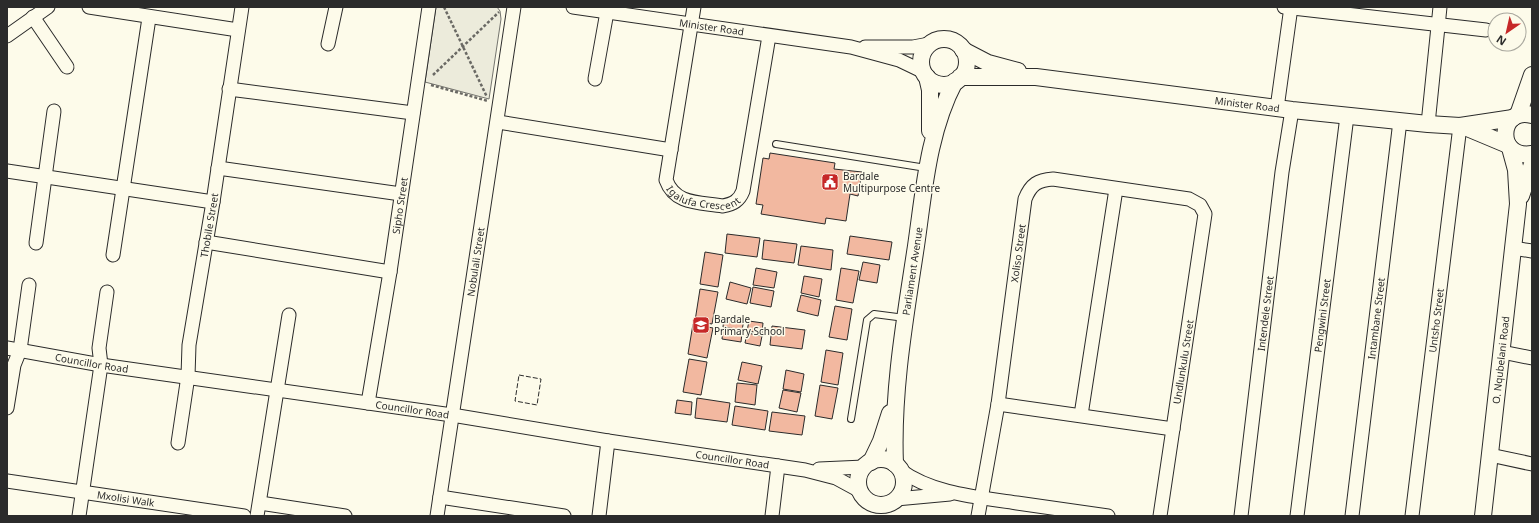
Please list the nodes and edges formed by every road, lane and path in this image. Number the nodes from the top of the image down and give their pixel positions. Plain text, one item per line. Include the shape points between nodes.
1 (48, 7) edge
2 (89, 7) edge
3 (242, 7) edge
4 (336, 7) edge
5 (429, 7) edge
6 (444, 7) edge
7 (514, 7) edge
8 (572, 7) edge
9 (694, 7) edge
10 (1289, 7) edge
11 (1440, 7) edge
12 (501, 11) dead end
13 (607, 12) junction
14 (33, 17) junction
15 (149, 18) junction
16 (692, 24) junction
17 (1438, 25) junction
18 (238, 30) junction
19 (1486, 30) dead end
20 (7, 36) edge
21 (769, 36) junction
22 (328, 44) dead end
23 (929, 44) junction
24 (462, 47) junction
25 (851, 47) junction
26 (963, 50) junction
27 (67, 67) dead end
28 (926, 75) junction
29 (1532, 75) edge
30 (1036, 77) junction
31 (595, 79) dead end
32 (958, 79) junction
33 (421, 87) junction
34 (229, 89) junction
35 (1284, 109) junction
36 (54, 111) dead end
37 (413, 113) junction
38 (1347, 116) junction
39 (1521, 116) edge
40 (1400, 121) junction
41 (498, 122) junction
42 (1428, 124) junction
43 (1460, 126) junction
44 (776, 144) dead end
45 (1509, 146) junction
46 (671, 150) junction
47 (930, 151) junction
48 (1532, 154) edge
49 (1532, 164) edge
50 (218, 168) junction
51 (928, 168) junction
52 (7, 171) edge
53 (45, 177) junction
54 (123, 189) junction
55 (1116, 189) junction
56 (402, 194) junction
57 (212, 202) junction
58 (1518, 204) junction
59 (1203, 209) joint
60 (206, 242) junction
61 (36, 243) dead end
62 (1513, 248) junction
63 (1532, 251) edge
64 (113, 255) dead end
65 (390, 272) junction
66 (29, 285) dead end
67 (107, 292) dead end
68 (289, 316) dead end
69 (905, 318) junction
70 (7, 348) edge
71 (20, 350) junction
72 (1502, 352) junction
73 (1532, 358) edge
74 (101, 365) junction
75 (188, 376) junction
76 (277, 391) junction
77 (896, 392) junction
78 (368, 403) junction
79 (998, 404) junction
80 (7, 408) edge
81 (452, 415) junction
82 (1081, 415) junction
83 (851, 419) dead end
84 (1173, 429) junction
85 (608, 441) junction
86 (178, 443) dead end
87 (1490, 455) junction
88 (867, 464) junction
89 (1532, 464) edge
90 (778, 466) junction
91 (897, 467) junction
92 (805, 470) junction
93 (7, 481) edge
94 (82, 492) junction
95 (958, 494) junction
96 (862, 495) junction
97 (440, 497) junction
98 (981, 498) junction
99 (894, 501) junction
100 (258, 510) edge
101 (79, 516) edge
102 (244, 516) edge
103 (345, 516) edge
104 (437, 516) edge
105 (564, 516) edge
106 (599, 516) edge
107 (772, 516) edge
108 (867, 516) edge
109 (882, 516) edge
110 (978, 516) edge
111 (1108, 516) edge
112 (1160, 516) edge
113 (1240, 516) edge
114 (1297, 516) edge
115 (1352, 516) edge
116 (1412, 516) edge
117 (1483, 516) edge

1 - 14 street
2 - 15 street
3 - 18 street, Thobile Street
4 - 22 street
5 - 33 street, Sipho Street
6 - 24 path
7 - 41 street, Nobulali Street
8 - 13 street, Minister Road
9 - 16 street, Igalufa Crescent
10 - 17 street
10 - 35 street, Intendele Street
11 - 17 street
12 - 24 path
13 - 16 street, Minister Road
13 - 31 street
14 - 20 street
14 - 27 street
15 - 18 street
15 - 54 street
16 - 21 street, Minister Road
16 - 46 street, Igalufa Crescent
17 - 19 street
17 - 42 street
18 - 34 street, Thobile Street
21 - 25 street, Minister Road
21 - 46 street, Igalufa Crescent via 741,197 730,205 723,206 675,196 666,180
23 - 25 street, Minister Road via 913,47
23 - 26 street via 944,39 955,42
23 - 28 street via 921,57
24 - 33 path
24 - 33 path via 489,102
25 - 28 street, Minister Road via 899,60
26 - 30 street, Minister Road via 988,63
26 - 32 street via 966,64
28 - 32 street via 940,84
28 - 47 street, Parliament Avenue via 930,90
29 - 39 street, O. Nqubelani Road
30 - 32 street, Minister Road via 978,76
30 - 35 street, Minister Road
32 - 47 street, Parliament Avenue via 942,108
33 - 37 street, Sipho Street
34 - 37 street
34 - 50 street, Thobile Street
35 - 38 street, Minister Road
35 - 113 street, Intendele Street via 1281,179
36 - 53 street
37 - 56 street, Sipho Street
38 - 40 street, Minister Road
38 - 114 street, Pengwini Street
39 - 43 street, Minister Road
39 - 45 street, O. Nqubelani Road via 1506,129 1505,135
40 - 42 street, Minister Road
40 - 115 street, Intambane Street
41 - 46 street
41 - 81 street, Nobulali Street
42 - 43 street, Minister Road
43 - 45 street, Minister Road
43 - 116 street, Untsho Street
44 - 51 lane
45 - 48 street, Minister Road via 1520,154
45 - 58 street, O. Nqubelani Road via 1516,170
47 - 51 street, Parliament Avenue
49 - 58 street, O. Nqubelani Road
50 - 56 street
50 - 57 street, Thobile Street
51 - 69 street, Parliament Avenue
52 - 53 street
53 - 54 street
53 - 61 street
54 - 57 street
54 - 64 street
55 - 59 street, Xoliso Street via 1189,199
55 - 79 street, Xoliso Street via 1053,179 1034,183 1029,190 1024,206
55 - 82 street
56 - 65 street, Sipho Street
57 - 60 street, Thobile Street
58 - 62 street, O. Nqubelani Road
59 - 84 street, Undlunkulu Street via 1206,219
60 - 65 street
60 - 75 street, Thobile Street via 189,345
62 - 63 street
62 - 72 street, O. Nqubelani Road
65 - 78 street, Sipho Street
66 - 71 street
67 - 74 street via 99,348
68 - 76 street
69 - 77 street, Parliament Avenue
69 - 83 lane via 874,314 867,320
70 - 71 street, Councillor Road
71 - 74 street, Councillor Road
71 - 80 street via 14,365
72 - 73 street
72 - 87 street, O. Nqubelani Road
74 - 75 street, Councillor Road
74 - 94 street
75 - 76 street, Councillor Road
75 - 86 street, Thobile Street
76 - 78 street, Councillor Road
76 - 100 street
77 - 88 street, Parliament Avenue via 881,441
77 - 91 street, Parliament Avenue
78 - 81 street, Councillor Road
79 - 82 street
79 - 98 street, Xoliso Street
81 - 85 street, Councillor Road
81 - 97 street, Nobulali Street
82 - 84 street
84 - 112 street, Undlunkulu Street
85 - 90 street, Councillor Road
85 - 106 street
87 - 89 street
87 - 117 street, O. Nqubelani Road
88 - 91 street via 883,460
88 - 92 street, Councillor Road
88 - 96 street via 858,478
90 - 92 street, Councillor Road
90 - 107 street
91 - 95 street via 919,482
91 - 99 street via 903,476 903,488
92 - 96 street, Councillor Road via 836,478
93 - 94 street, Mxolisi Walk
94 - 101 street
94 - 102 street, Mxolisi Walk
95 - 98 street
95 - 99 street
96 - 99 street via 877,505
96 - 108 street
97 - 104 street, Nobulali Street
97 - 105 street
98 - 110 street, Xoliso Street
98 - 111 street
99 - 109 street
100 - 103 street

